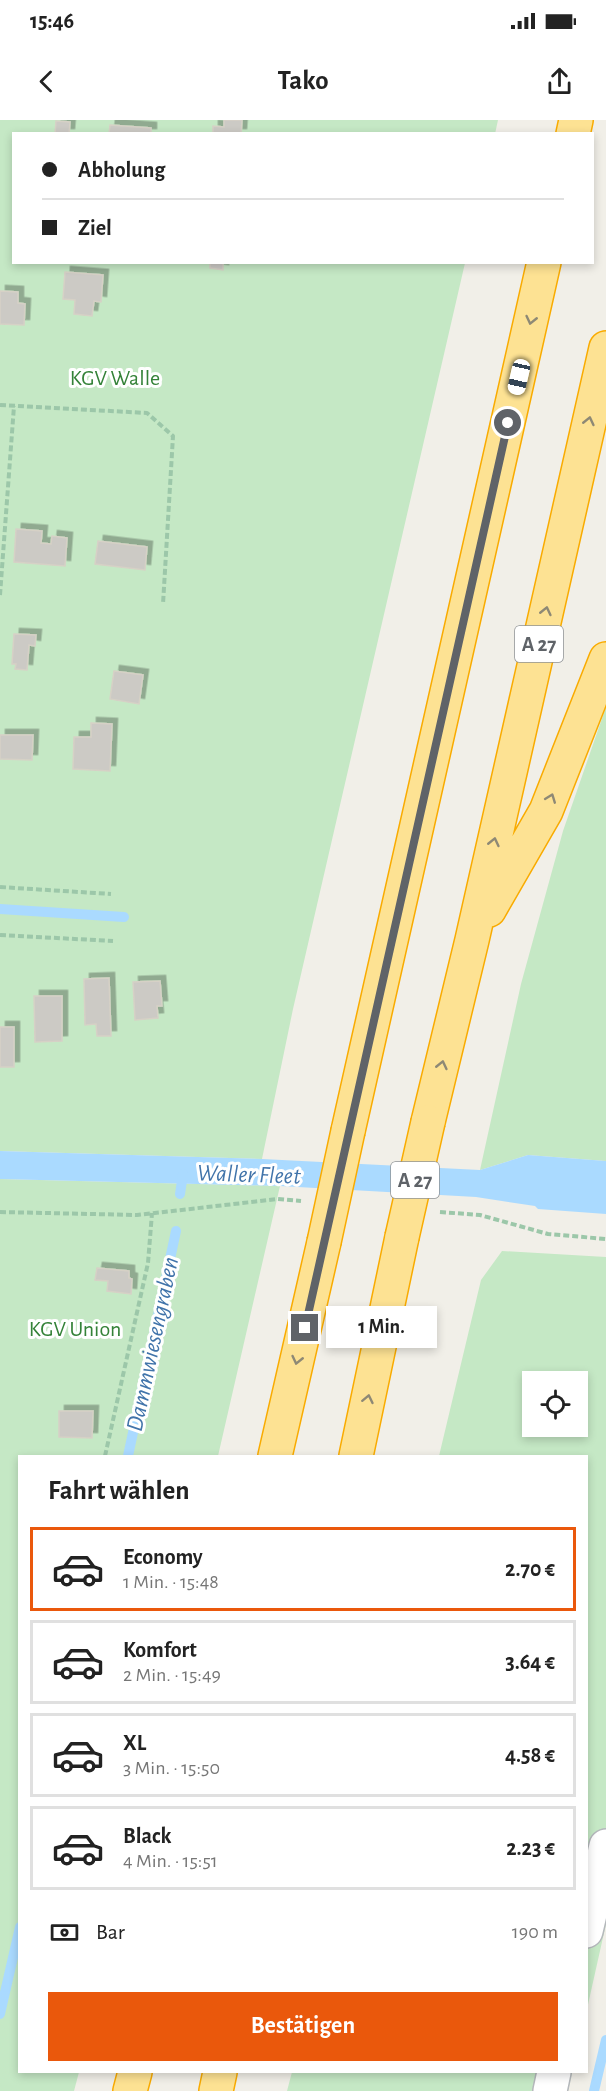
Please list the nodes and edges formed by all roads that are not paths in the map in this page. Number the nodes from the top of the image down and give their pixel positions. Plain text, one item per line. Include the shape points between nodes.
1 (544, 264) edge
2 (606, 348) edge
3 (606, 659) edge
4 (472, 940) junction
5 (275, 1455) edge
6 (356, 1455) edge
7 (606, 1846) edge
8 (588, 1922) edge
9 (135, 2073) edge
10 (220, 2073) edge
11 (555, 2073) edge
12 (130, 2091) edge
13 (216, 2091) edge
14 (550, 2091) edge

1 -> 5 highway, bridge
4 -> 2 highway, A 27
4 -> 3 highway via 546,811
6 -> 4 highway, A 27, bridge via 402,1237
7 - 8 street
9 - 12 highway
10 - 13 highway
11 - 14 street

